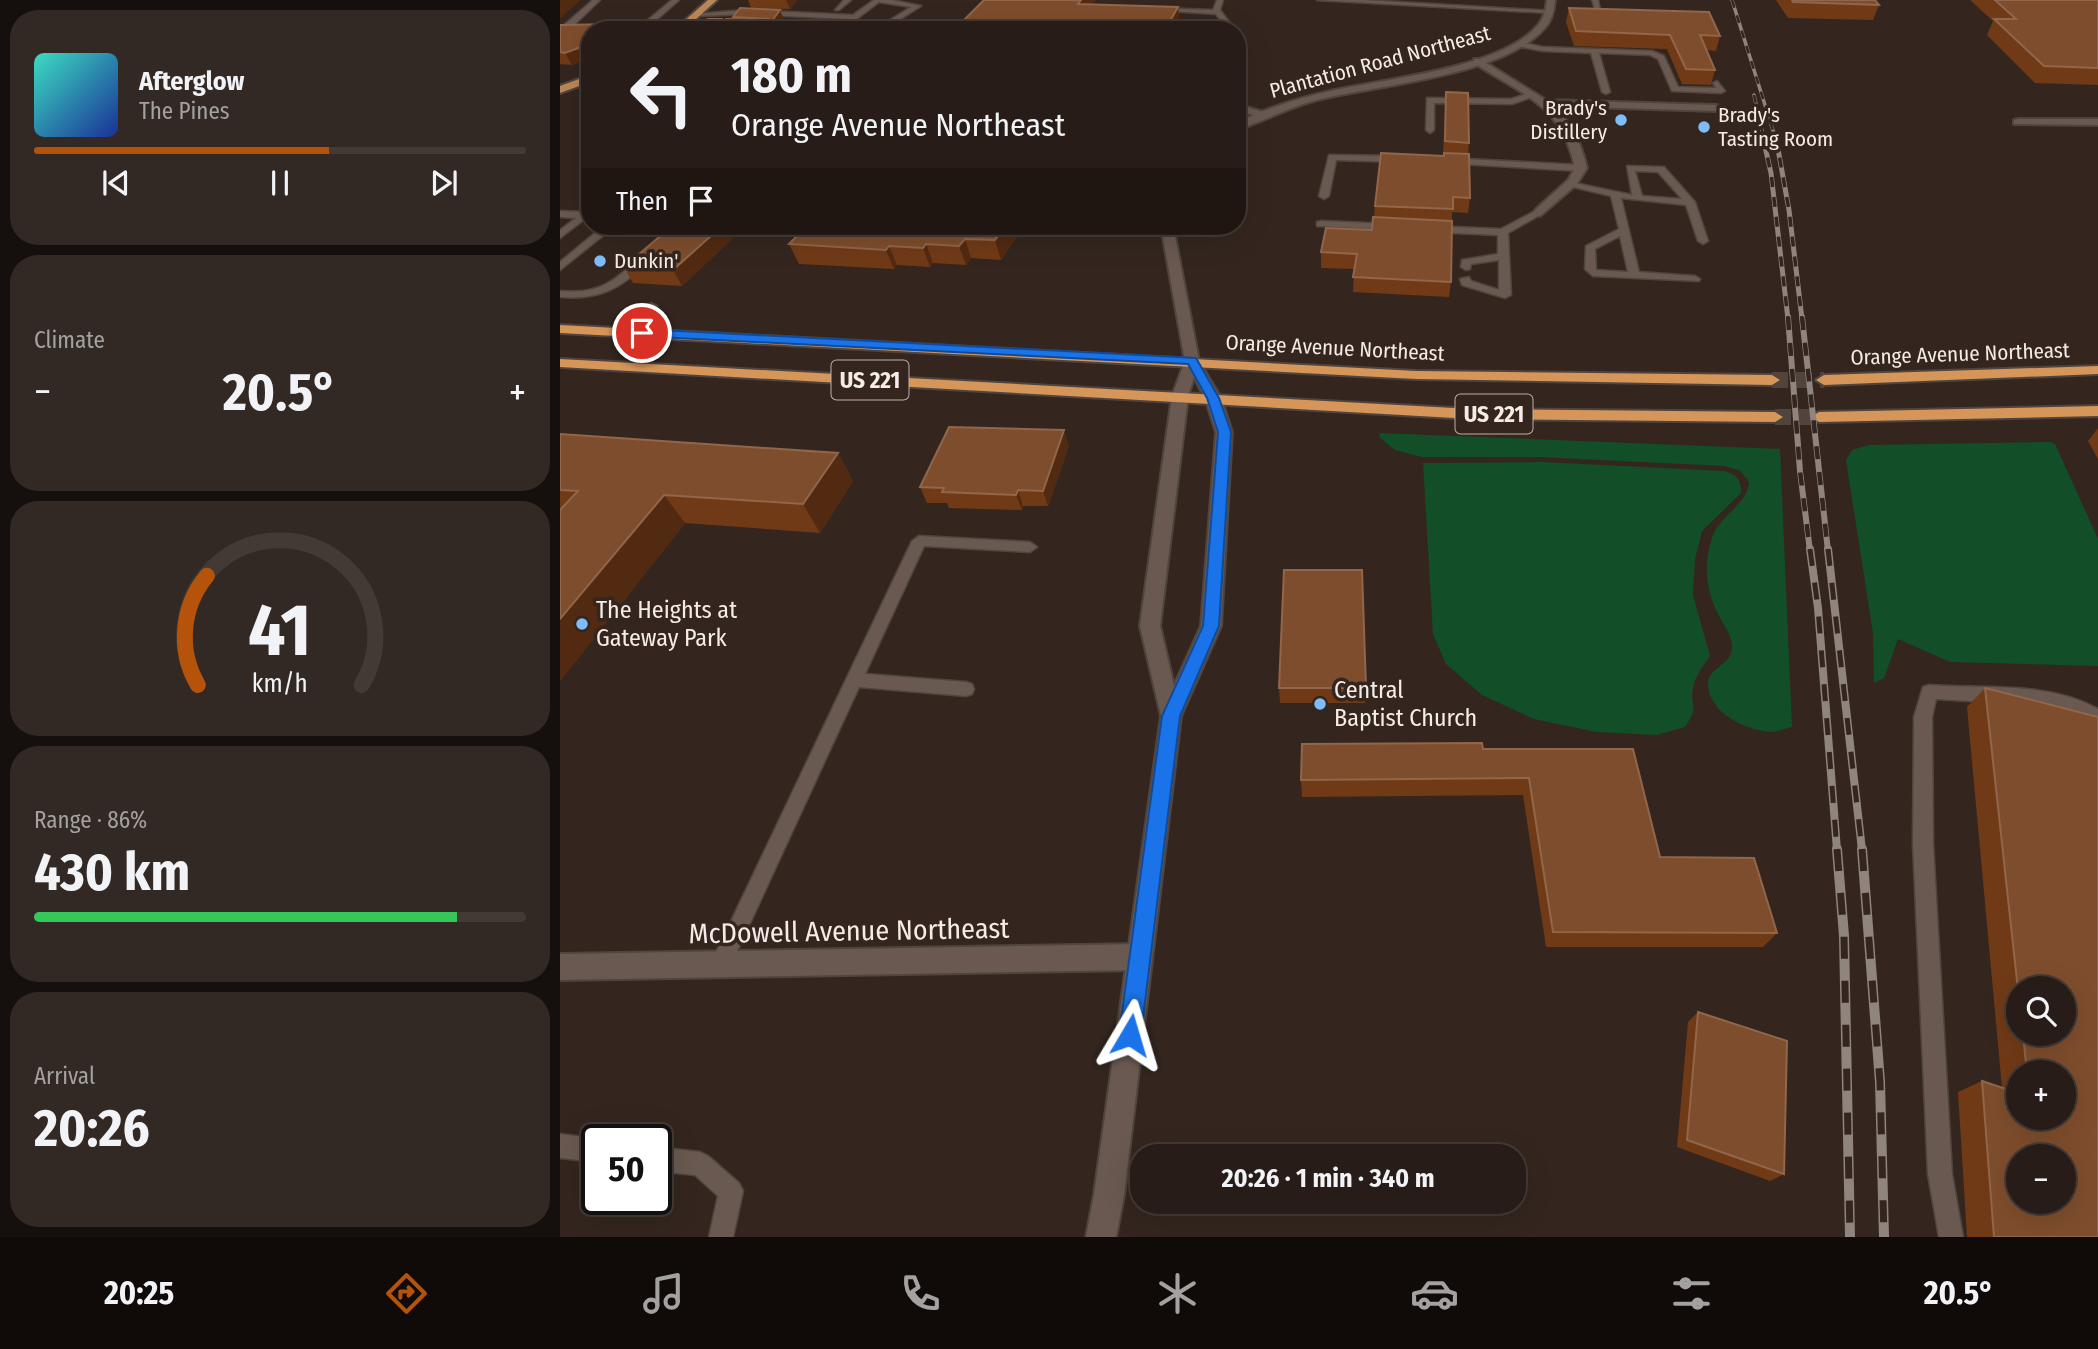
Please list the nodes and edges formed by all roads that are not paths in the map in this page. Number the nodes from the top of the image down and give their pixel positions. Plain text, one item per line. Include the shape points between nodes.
1 (597, 0) edge
2 (676, 0) edge
3 (713, 0) edge
4 (742, 0) edge
5 (848, 0) edge
6 (878, 0) edge
7 (1220, 0) edge
8 (1320, 0) edge
9 (1551, 0) edge
10 (1595, 0) edge
11 (733, 9) junction
12 (837, 9) dead end
13 (1149, 9) edge
14 (1598, 10) edge
15 (1550, 11) junction
16 (1217, 12) junction
17 (699, 14) junction
18 (855, 16) junction
19 (651, 21) edge
20 (689, 21) edge
21 (720, 21) edge
22 (849, 21) edge
23 (892, 21) edge
24 (1224, 21) edge
25 (581, 29) edge
26 (562, 30) edge
27 (1519, 44) junction
28 (1594, 50) junction
29 (1477, 61) junction
30 (581, 82) edge
31 (1717, 83) edge
32 (560, 90) edge
33 (1606, 92) dead end
34 (1532, 94) junction
35 (1546, 103) junction
36 (1717, 108) dead end
37 (1246, 110) edge
38 (1262, 115) junction
39 (2018, 122) dead end
40 (2098, 122) edge
41 (1246, 123) edge
42 (1430, 130) dead end
43 (1408, 159) edge
44 (1434, 161) edge
45 (1581, 168) junction
46 (1570, 185) junction
47 (1324, 196) dead end
48 (1616, 196) junction
49 (1638, 199) junction
50 (1690, 202) junction
51 (1540, 212) joint
52 (560, 214) edge
53 (581, 215) edge
54 (581, 218) edge
55 (1321, 224) dead end
56 (1399, 228) edge
57 (1425, 229) edge
58 (1624, 230) junction
59 (1503, 232) junction
60 (560, 235) edge
61 (599, 235) edge
62 (1169, 235) edge
63 (1703, 241) dead end
64 (654, 250) edge
65 (1504, 256) junction
66 (560, 267) edge
67 (1634, 276) junction
68 (1695, 279) dead end
69 (560, 294) edge
70 (651, 306) dead end
71 (560, 329) edge
72 (625, 332) junction
73 (1192, 361) junction
74 (560, 363) edge
75 (2098, 370) edge
76 (1772, 380) tunnel mouth
77 (1824, 380) tunnel mouth
78 (1180, 397) junction
79 (1213, 398) junction
80 (2098, 411) edge
81 (1775, 417) tunnel mouth
82 (1819, 417) tunnel mouth
83 (1030, 547) dead end
84 (854, 680) junction
85 (967, 689) dead end
86 (1171, 716) junction
87 (2098, 717) edge
88 (1139, 957) junction
89 (721, 964) junction
90 (560, 967) edge
91 (560, 1146) edge
92 (581, 1148) edge
93 (672, 1160) edge
94 (721, 1237) edge
95 (1101, 1237) edge
96 (1951, 1237) edge

1 - 26 lane
2 - 19 lane
3 - 17 main road
4 - 11 lane
5 - 12 lane
6 - 18 lane
6 - 23 lane via 918,6
7 - 16 lane
8 - 15 lane
9 - 15 street
10 - 14 lane
11 - 17 lane
11 - 18 lane
11 - 21 lane
13 - 16 lane
15 - 27 street, Plantation Road Northeast via 1538,31
16 - 24 lane
17 - 20 main road
18 - 22 lane
25 - 26 lane
27 - 28 lane
27 - 29 street, Plantation Road Northeast
28 - 31 lane via 1658,55 1675,89 1721,91
28 - 33 lane
29 - 34 street
29 - 38 street, Plantation Road Northeast via 1312,97
30 - 32 main road
34 - 35 street
34 - 42 lane via 1512,102 1430,100
35 - 36 street
35 - 45 street via 1574,136
37 - 38 street
38 - 41 street, Plantation Road Northeast
39 - 40 street
43 - 47 lane via 1332,157
44 - 45 lane
45 - 46 street
46 - 48 lane
46 - 51 street
48 - 49 lane
48 - 58 lane
49 - 50 lane
49 - 50 lane via 1630,168 1661,169
50 - 63 lane
51 - 59 lane
52 - 53 lane
54 - 60 lane
55 - 56 lane
57 - 59 lane
58 - 67 lane
58 - 67 lane via 1590,248 1590,269 1598,275
59 - 65 lane
61 - 66 lane
62 - 73 street
64 - 69 lane via 605,292
65 - 65 lane via 1506,295 1466,283 1466,262
67 - 68 lane
70 - 72 lane
71 - 72 highway, Orange Avenue Northeast / US 221
72 - 73 highway, Orange Avenue Northeast / US 221
73 - 76 highway, Orange Avenue Northeast / US 221 via 1416,375
73 - 78 street
73 - 79 street
74 - 78 highway, US 221
75 - 77 highway, Orange Avenue Northeast
78 - 79 highway, US 221
78 - 86 street via 1150,626
79 - 81 highway, US 221 via 1472,414
79 - 86 street via 1224,432 1211,626
80 - 82 highway
83 - 84 lane via 919,541
84 - 85 lane
84 - 89 lane
86 - 88 street
87 - 96 lane via 2087,709 2021,696 1929,692 1923,717 1923,844 1940,1174
88 - 89 street, McDowell Avenue Northeast
88 - 95 street
89 - 90 street, McDowell Avenue Northeast
91 - 92 lane
93 - 94 lane via 700,1164 731,1191

